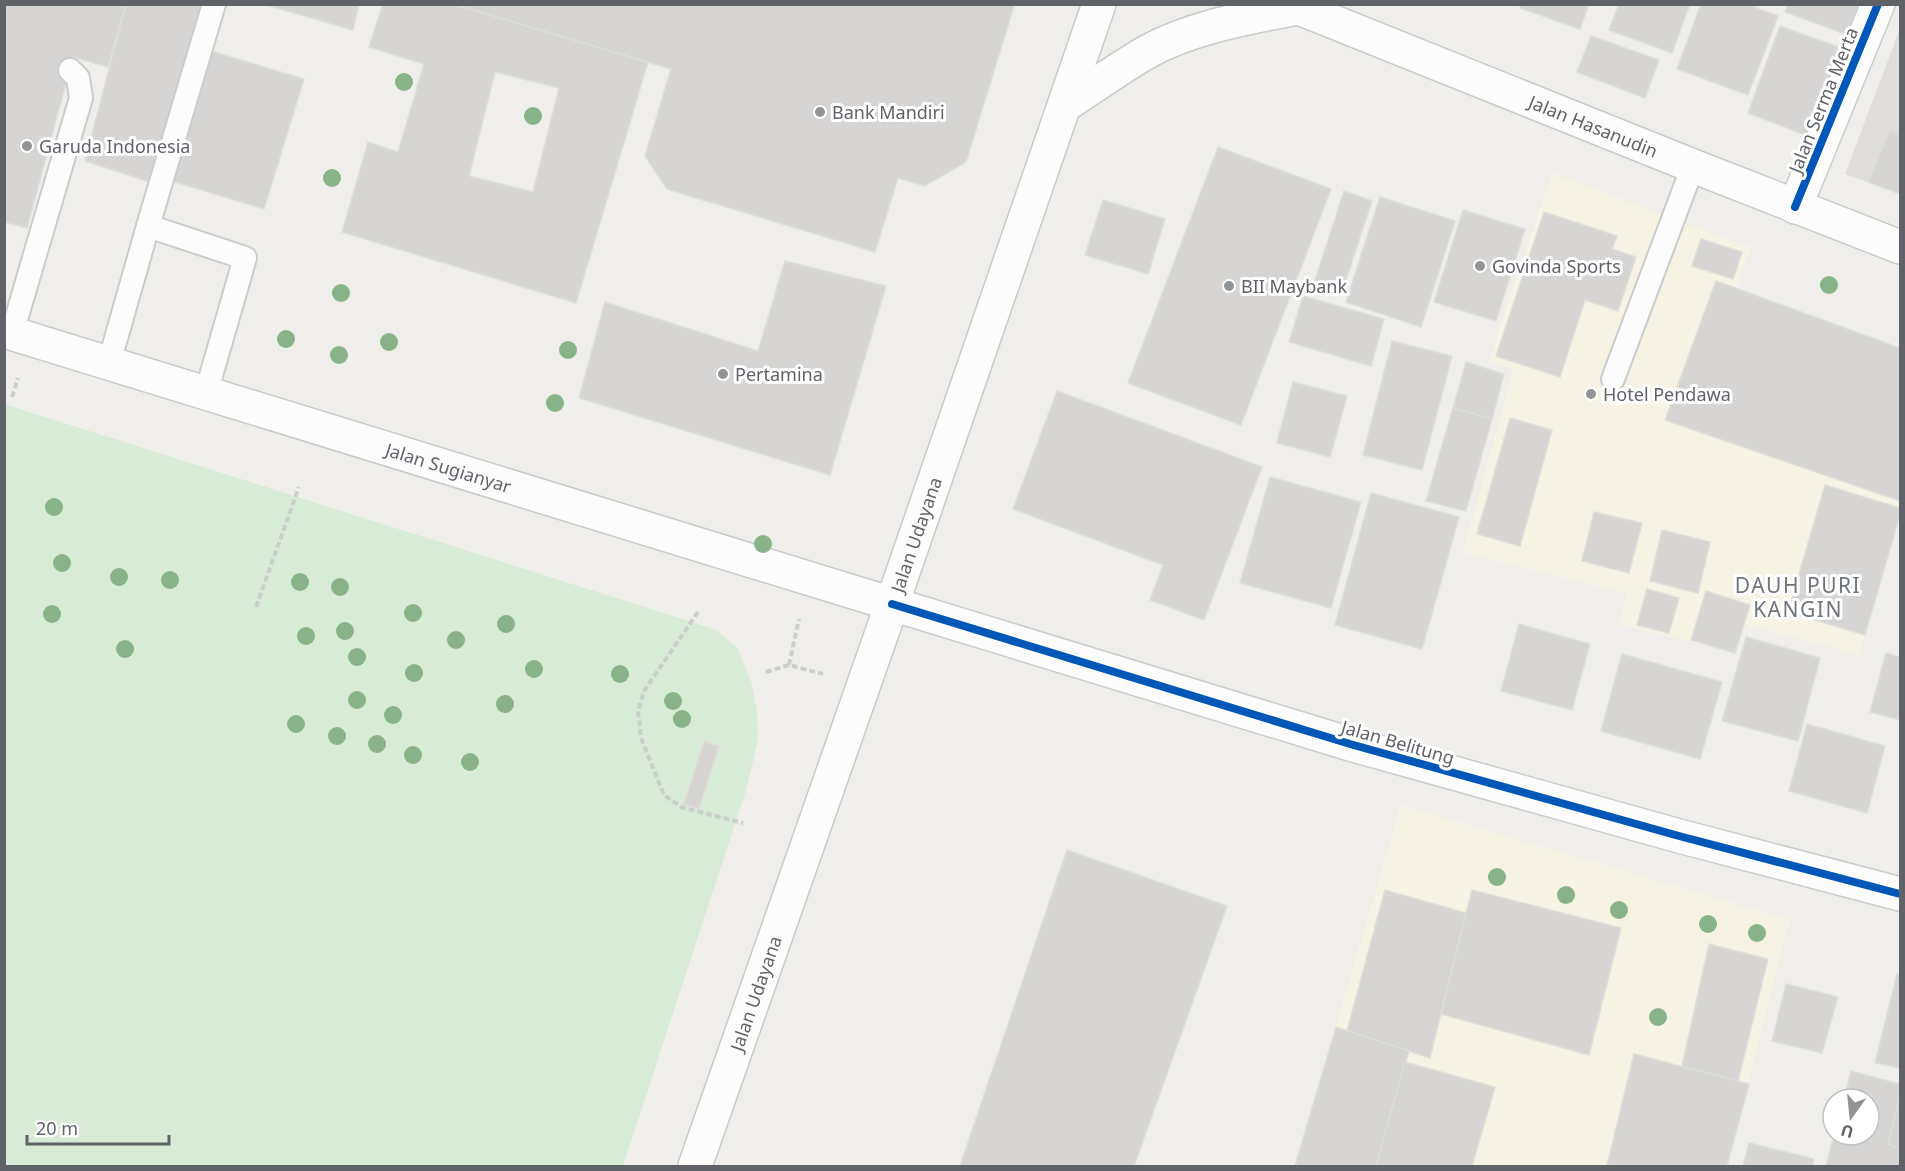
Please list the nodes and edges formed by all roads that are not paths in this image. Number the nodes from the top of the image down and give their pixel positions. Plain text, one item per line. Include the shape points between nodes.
1 (214, 4) edge
2 (1099, 4) edge
3 (1878, 4) edge
4 (1293, 6) edge
5 (70, 70) dead end
6 (1065, 105) junction
7 (1693, 166) junction
8 (1795, 207) junction
9 (148, 226) junction
10 (1900, 247) edge
11 (8, 332) edge
12 (110, 363) junction
13 (1613, 379) dead end
14 (206, 393) junction
15 (892, 604) junction
16 (1900, 894) edge
17 (695, 1167) edge

1 - 9 lane
2 - 6 main road, Jalan Udayana
3 - 8 main road, Jalan Serma Merta
4 - 6 main road via 1193,33 1148,51
4 - 7 main road, Jalan Hasanudin
5 - 11 lane via 78,78 81,98
6 - 15 main road, Jalan Udayana
7 - 8 main road, Jalan Hasanudin
7 - 13 lane
8 - 10 main road, Jalan Hasanudin
9 - 12 lane
9 - 14 lane via 245,258
11 - 12 main road, Jalan Sugianyar
12 - 14 main road, Jalan Sugianyar
14 - 15 main road, Jalan Sugianyar
15 - 16 main road, Jalan Belitung via 1350,744
15 - 17 main road, Jalan Udayana

